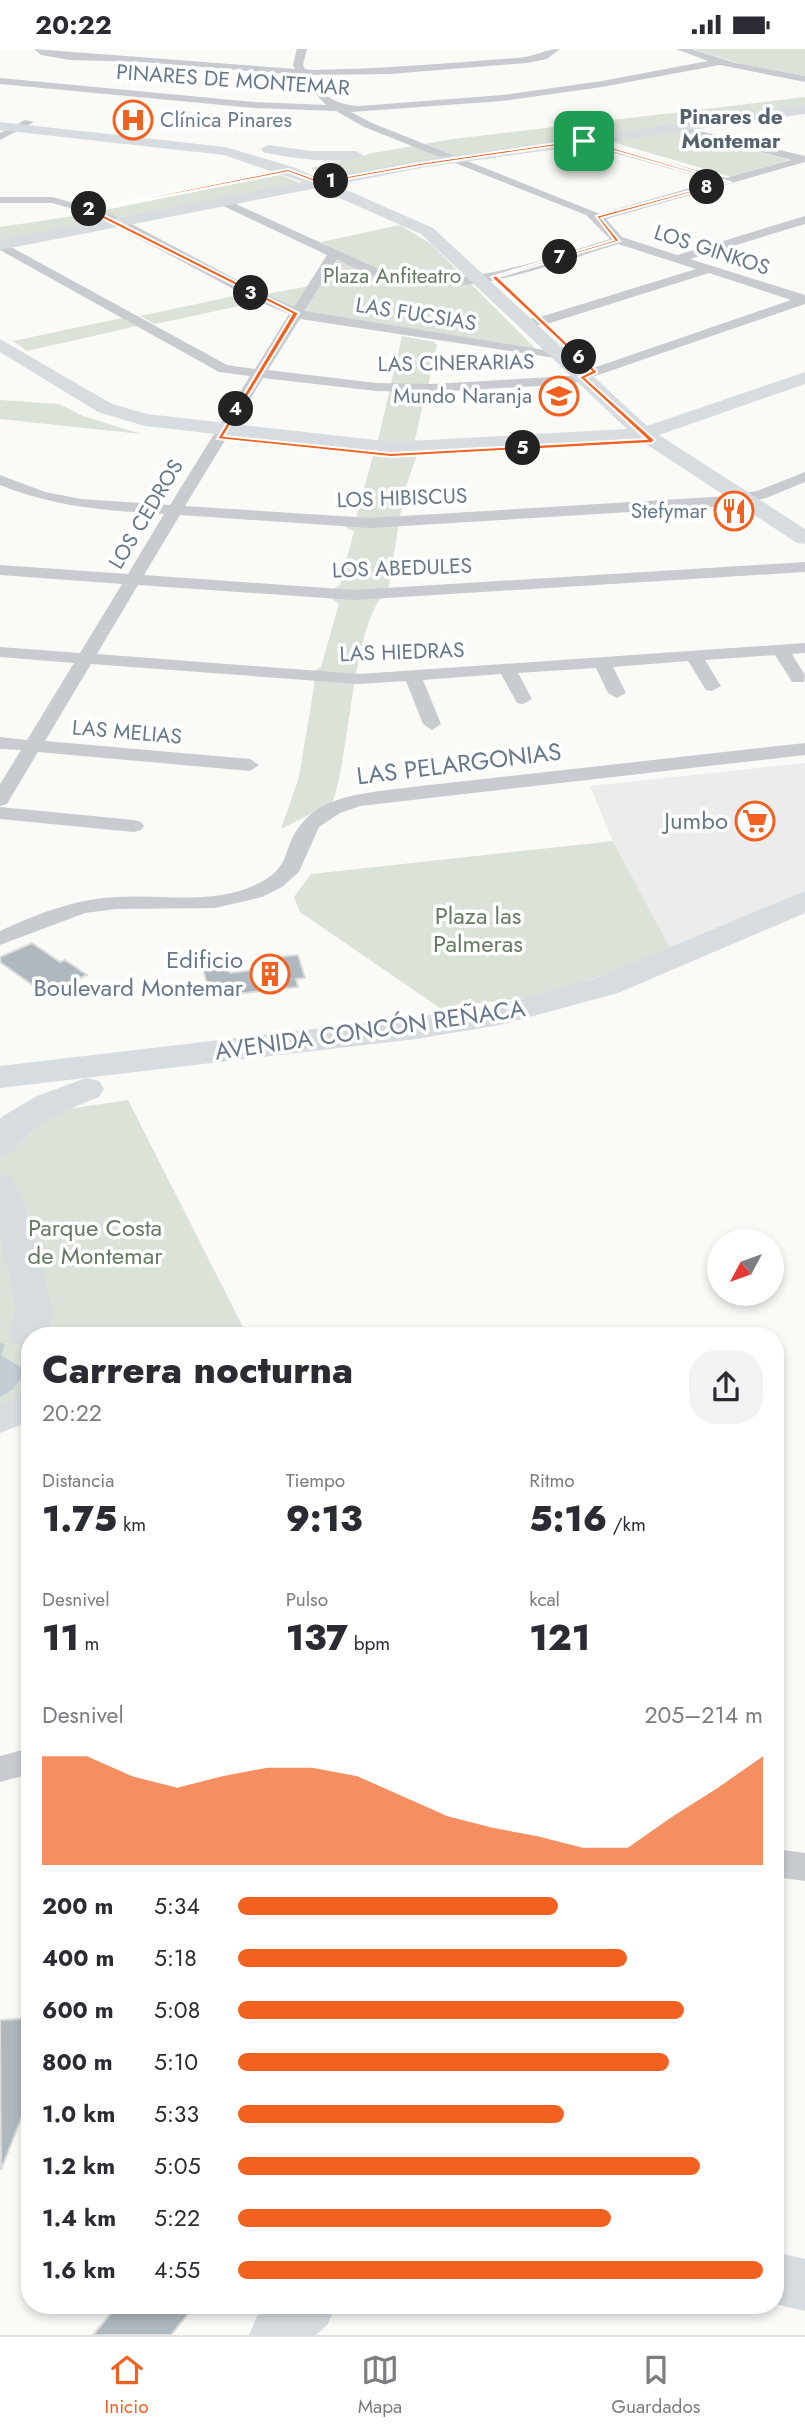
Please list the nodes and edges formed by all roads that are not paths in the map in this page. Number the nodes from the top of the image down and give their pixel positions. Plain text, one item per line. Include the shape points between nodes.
1 (39, 49) edge
2 (302, 49) edge
3 (555, 49) edge
4 (683, 50) edge
5 (718, 62) junction
6 (301, 72) junction
7 (670, 72) junction
8 (805, 79) edge
9 (0, 81) edge
10 (341, 109) junction
11 (805, 110) edge
12 (0, 119) edge
13 (24, 125) junction
14 (0, 126) edge
15 (678, 127) junction
16 (0, 137) edge
17 (442, 139) dead end
18 (584, 141) junction
19 (217, 143) junction
20 (415, 143) junction
21 (387, 149) dead end
22 (453, 159) junction
23 (804, 160) edge
24 (294, 169) junction
25 (253, 178) dead end
26 (326, 182) junction
27 (728, 182) junction
28 (0, 199) edge
29 (223, 202) junction
30 (124, 203) dead end
31 (88, 210) junction
32 (52, 216) dead end
33 (598, 218) junction
34 (805, 220) edge
35 (118, 222) junction
36 (618, 240) junction
37 (0, 245) edge
38 (334, 254) junction
39 (677, 259) junction
40 (709, 269) junction
41 (486, 278) junction
42 (804, 300) edge
43 (296, 313) junction
44 (533, 323) junction
45 (0, 344) edge
46 (557, 356) junction
47 (0, 358) edge
48 (258, 375) junction
49 (588, 375) junction
50 (805, 378) edge
51 (805, 388) edge
52 (221, 434) junction
53 (657, 436) junction
54 (805, 477) edge
55 (0, 480) edge
56 (753, 497) junction
57 (175, 511) junction
58 (805, 522) edge
59 (805, 538) edge
60 (805, 567) edge
61 (0, 570) edge
62 (133, 581) junction
63 (805, 648) edge
64 (781, 650) junction
65 (0, 652) edge
66 (694, 656) junction
67 (83, 659) junction
68 (603, 663) junction
69 (507, 670) junction
70 (413, 677) junction
71 (798, 678) dead end
72 (712, 685) dead end
73 (617, 693) dead end
74 (523, 699) dead end
75 (432, 724) dead end
76 (0, 743) edge
77 (32, 746) junction
78 (805, 749) edge
79 (250, 765) dead end
80 (0, 800) edge
81 (0, 813) edge
82 (134, 826) dead end
83 (805, 901) edge
84 (805, 919) edge
85 (0, 939) edge
86 (0, 1077) edge
87 (86, 1089) junction
88 (0, 1097) edge
89 (0, 1144) edge
90 (0, 1184) edge
91 (29, 1327) edge
92 (21, 1763) edge
93 (0, 1769) edge
94 (784, 1864) edge
95 (805, 1867) edge
96 (784, 2280) edge
97 (805, 2285) edge
98 (299, 2314) edge
99 (276, 2335) edge

1 - 6 street via 57,56
2 - 6 street
3 - 6 street via 541,57 465,65
4 - 5 street
4 - 7 street via 684,60
5 - 7 street, PINARES DE MONTEMAR
5 - 8 street
6 - 10 street, LOS GINKOS
7 - 10 street, PINARES DE MONTEMAR via 491,99
9 - 10 street, PINARES DE MONTEMAR
10 - 20 street, LOS GINKOS
11 - 15 main road
12 - 13 main road
13 - 14 main road
13 - 16 street
13 - 19 main road
13 - 24 main road via 225,151
15 - 18 main road
15 - 23 street
17 - 20 main road
18 - 22 main road
18 - 27 street
19 - 24 main road via 264,153
19 - 24 main road via 312,155 361,154
20 - 21 main road
20 - 22 street, LOS GINKOS
22 - 26 main road
22 - 33 street, LOS GINKOS
23 - 27 street
24 - 25 main road
24 - 26 main road
26 - 29 main road
26 - 41 main road via 426,232
27 - 33 street
28 - 31 street, LAS FUCSIAS via 52,200
29 - 35 main road
29 - 38 street
30 - 31 main road
31 - 32 main road
31 - 35 street, LAS FUCSIAS
33 - 36 street, LOS GINKOS
34 - 39 street
35 - 37 main road
35 - 43 street, LAS FUCSIAS
36 - 39 street, LOS GINKOS
36 - 41 street
37 - 48 street, LAS CINERARIAS via 217,366
38 - 41 street via 400,281
38 - 43 street, LOS CEDROS
39 - 40 street, LOS GINKOS
40 - 42 street, LOS GINKOS
40 - 44 street
41 - 44 main road
42 - 49 street, LAS CINERARIAS
43 - 46 street, LAS FUCSIAS
43 - 48 street, LOS CEDROS
44 - 46 main road
44 - 49 main road
45 - 52 main road via 105,408
46 - 49 main road
47 - 52 main road via 97,415 142,427
48 - 49 street, LAS CINERARIAS via 407,389
48 - 52 street, LOS CEDROS
49 - 53 main road
50 - 53 main road
51 - 53 main road
52 - 53 main road via 391,455
52 - 57 street, LOS CEDROS
53 - 56 main road
54 - 56 street, LOS HIBISCUS
55 - 57 street, LOS HIBISCUS via 68,502
56 - 57 street, LOS HIBISCUS via 370,523
56 - 58 main road
56 - 59 main road
57 - 62 street, LOS CEDROS
60 - 62 street, LOS ABEDULES via 379,595
61 - 62 street, LOS ABEDULES
62 - 67 street, LOS CEDROS
63 - 64 street, LAS HIEDRAS
64 - 66 street, LAS HIEDRAS
64 - 71 street
65 - 67 street, LAS HIEDRAS
66 - 68 street, LAS HIEDRAS
66 - 72 street
67 - 70 street, LAS HIEDRAS via 331,678
67 - 77 street, LOS CEDROS
68 - 69 street, LAS HIEDRAS
68 - 73 street
69 - 70 street, LAS HIEDRAS
69 - 74 street
70 - 75 street
76 - 77 street, LAS MELIAS
77 - 79 street, LAS MELIAS
77 - 80 street, LOS CEDROS
78 - 85 street, LAS PELARGONIAS via 354,802 313,823 289,870 247,895 202,904 82,907 49,916
81 - 82 street
83 - 86 main road, AVENIDA CONCÓN REÑACA via 606,986 500,1015
84 - 87 main road, AVENIDA CONCÓN REÑACA via 610,1003 550,1020 409,1045
87 - 88 main road, AVENIDA CONCÓN REÑACA
87 - 89 main road via 33,1111
90 - 91 main road via 34,1310
92 - 93 street
94 - 95 street
96 - 97 main road
98 - 99 main road

